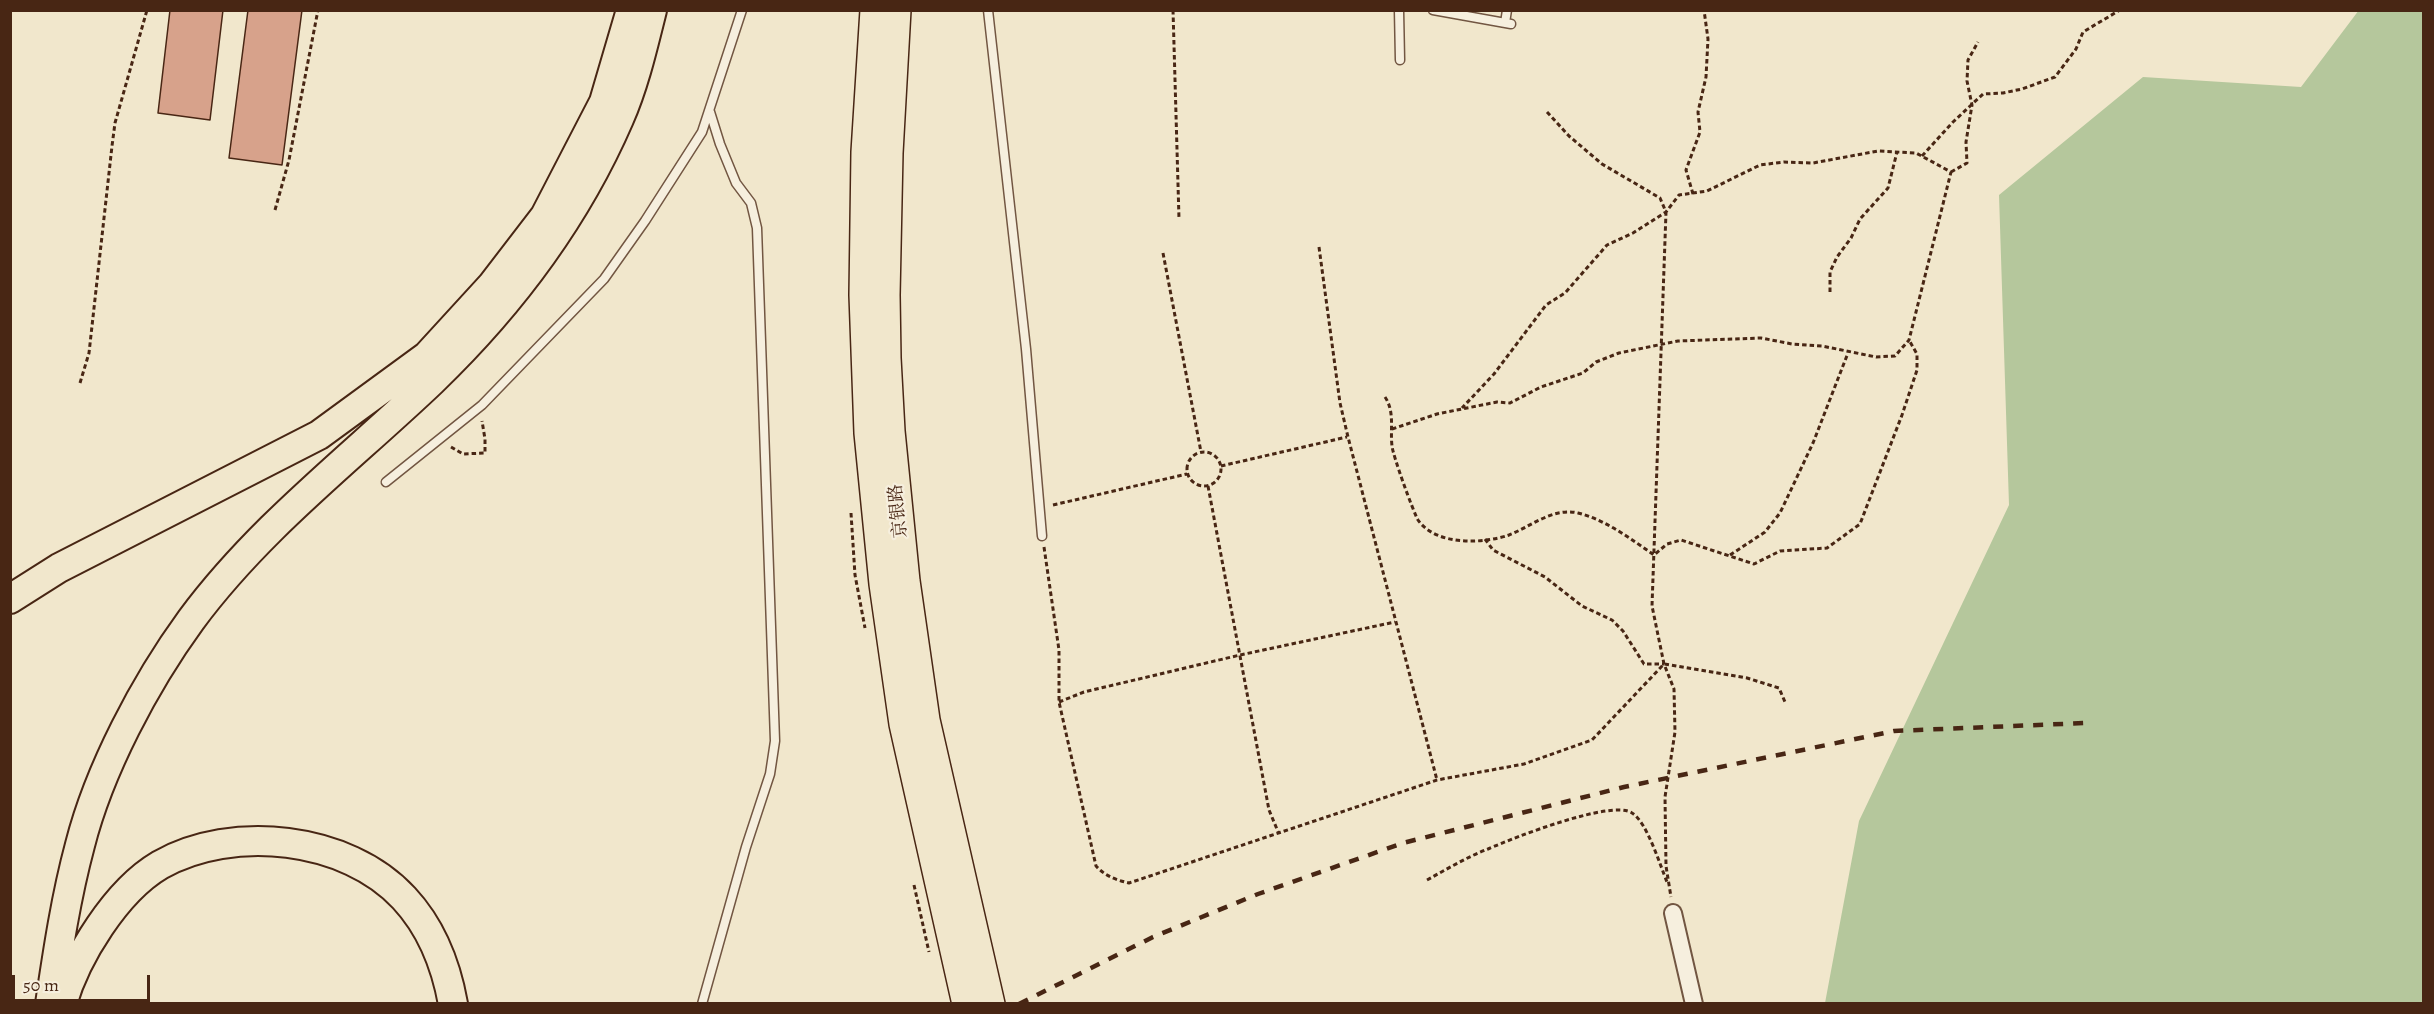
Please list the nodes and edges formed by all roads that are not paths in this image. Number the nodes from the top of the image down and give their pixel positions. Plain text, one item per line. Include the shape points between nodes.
1 (626, 10) edge
2 (631, 10) edge
3 (652, 10) edge
4 (742, 10) edge
5 (874, 10) edge
6 (897, 10) edge
7 (988, 10) edge
8 (1399, 10) edge
9 (1433, 10) edge
10 (1508, 10) edge
11 (1400, 60) dead end
12 (710, 112) junction
13 (386, 482) dead end
14 (1042, 536) road end
15 (10, 594) edge
16 (10, 599) edge
17 (1673, 914) road end
18 (50, 1004) edge
19 (62, 1004) edge
20 (453, 1004) edge
21 (702, 1004) edge
22 (966, 1004) edge
23 (990, 1004) edge
24 (1694, 1004) edge

1 - 15 highway via 602,98 564,163 530,218 419,349 358,401 306,435 125,526
2 - 16 highway via 604,102 545,216 492,285 427,356 319,435 59,568
3 - 18 highway via 620,118 550,244 509,300 434,380 246,554 190,621 144,694 106,768 80,842
4 - 12 lane
5 - 22 highway, 京银路 via 865,152 868,433 882,584 903,724
6 - 23 highway, 京银路 via 887,259 891,431 906,581 926,720
7 - 14 lane via 1026,349
8 - 11 lane
9 - 10 lane via 1508,24
12 - 13 lane via 702,132 604,279 479,407
12 - 21 lane via 736,183 751,203 758,228 775,741 770,774
17 - 24 street
19 - 20 highway via 89,943 113,907 159,866 191,851 231,842 277,841 343,857 382,878 404,898 425,924 441,957

